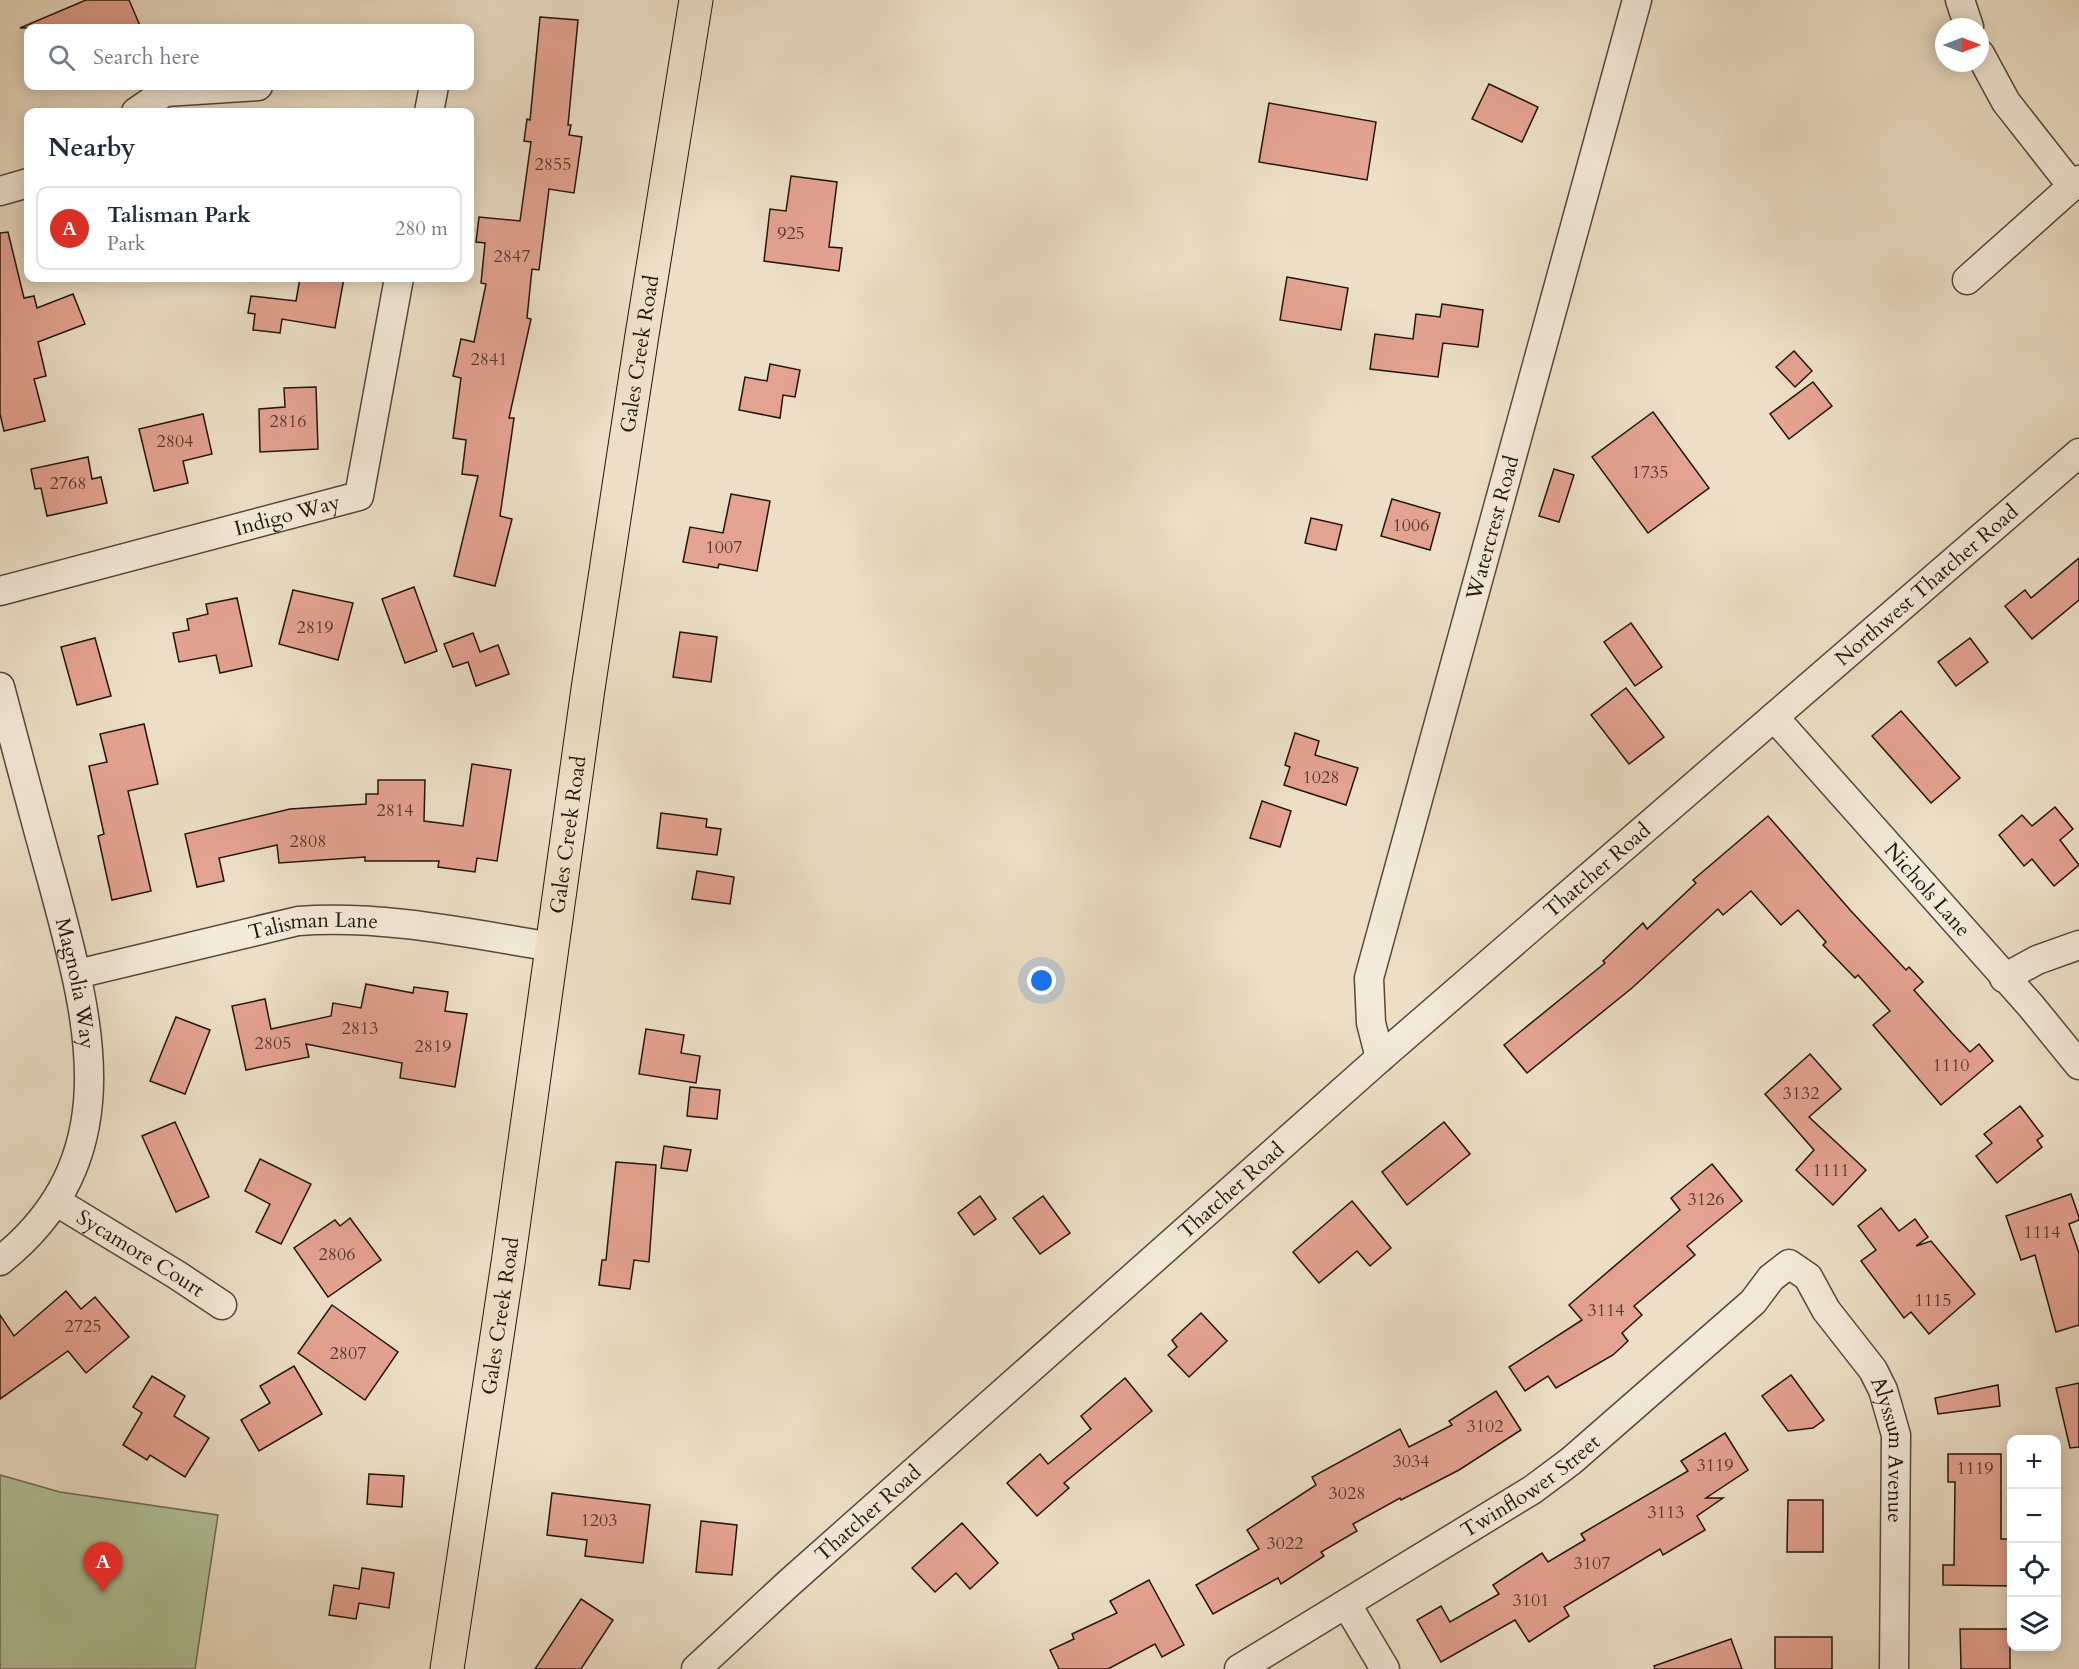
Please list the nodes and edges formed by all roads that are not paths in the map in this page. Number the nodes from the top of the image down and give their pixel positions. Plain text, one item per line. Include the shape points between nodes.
1 (696, 0) edge
2 (1637, 0) edge
3 (1960, 0) edge
4 (1966, 18) edge
5 (1989, 71) edge
6 (196, 90) edge
7 (433, 90) edge
8 (142, 108) edge
9 (430, 108) edge
10 (2075, 183) edge
11 (24, 184) edge
12 (0, 191) edge
13 (1967, 280) dead end
14 (398, 282) edge
15 (2079, 453) edge
16 (0, 591) edge
17 (0, 687) edge
18 (1774, 717) junction
19 (2079, 945) edge
20 (552, 947) junction
21 (77, 974) junction
22 (2004, 978) junction
23 (1380, 1058) junction
24 (2079, 1065) edge
25 (57, 1202) junction
26 (0, 1261) edge
27 (1789, 1264) joint
28 (222, 1305) dead end
29 (1347, 1605) junction
30 (447, 1669) edge
31 (696, 1669) edge
32 (1239, 1669) edge
33 (1385, 1669) edge
34 (1894, 1669) edge

1 - 20 main road, Gales Creek Road via 636,370
2 - 23 street, Watercrest Road via 1369,978 1371,1023
3 - 4 street
5 - 10 street via 2006,102
6 - 8 street via 165,92
7 - 9 street
10 - 13 street
11 - 12 street
14 - 16 street, Indigo Way via 360,496
15 - 18 street, Northwest Thatcher Road
17 - 21 street, Magnolia Way
18 - 22 street, Nichols Lane
18 - 23 street, Thatcher Road
19 - 22 street via 2037,960
20 - 21 street, Talisman Lane via 395,921 335,918 298,921
20 - 30 main road, Gales Creek Road
21 - 25 street, Magnolia Way via 87,1024 85,1123 75,1161
22 - 24 street, Nichols Lane
23 - 31 street, Thatcher Road
25 - 26 street, Magnolia Way
25 - 28 street, Sycamore Court
27 - 29 street, Twinflower Street via 1771,1278 1753,1302 1570,1461 1532,1490
27 - 34 street, Alyssum Avenue via 1808,1277 1826,1310 1862,1355 1883,1390 1892,1416 1896,1435
29 - 32 street, Twinflower Street
29 - 33 street

